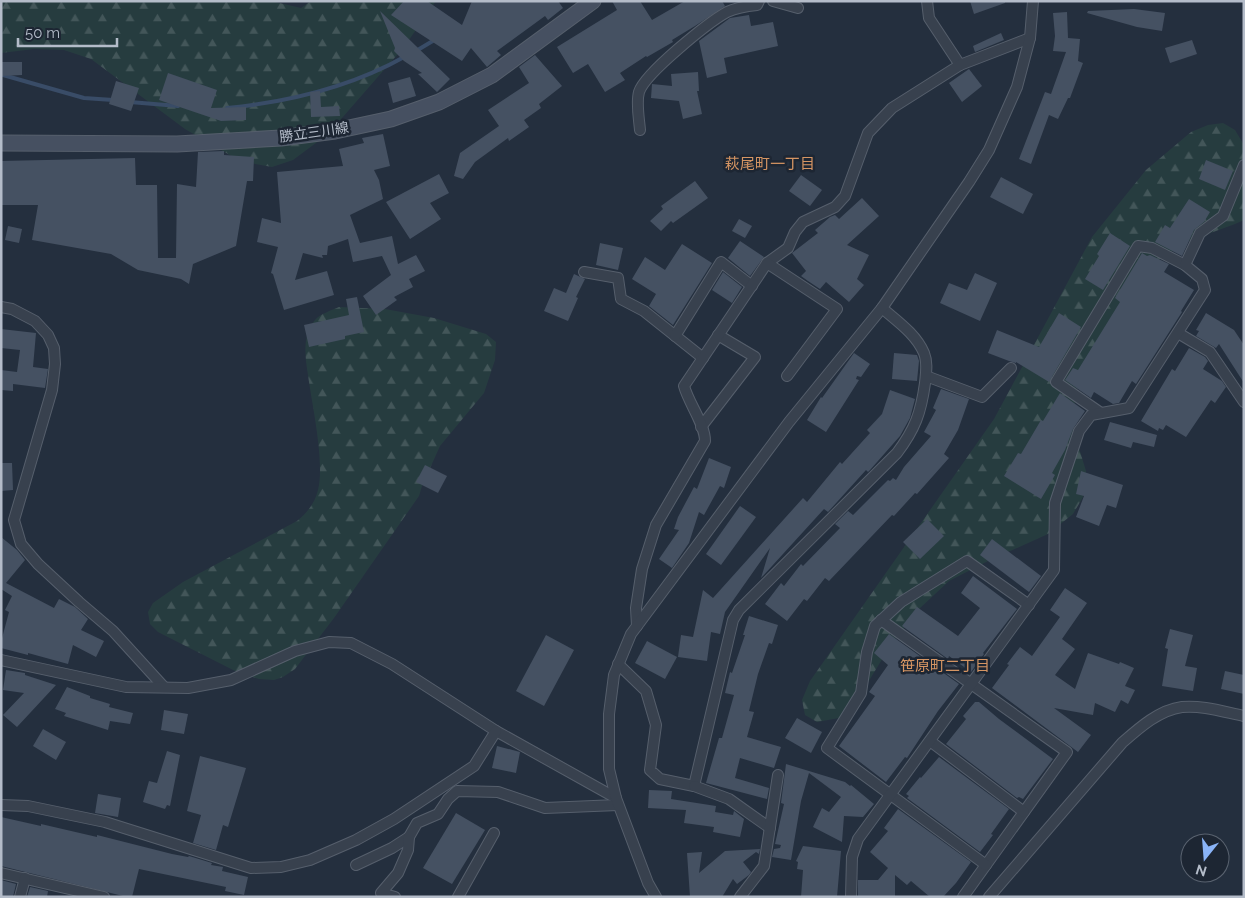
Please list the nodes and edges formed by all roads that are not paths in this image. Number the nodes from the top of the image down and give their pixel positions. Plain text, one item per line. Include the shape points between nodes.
1 (593, 1) edge
2 (759, 1) edge
3 (773, 1) edge
4 (927, 1) edge
5 (1033, 1) edge
6 (798, 8) dead end
7 (1030, 38) junction
8 (960, 65) junction
9 (640, 130) dead end
10 (1, 143) edge
11 (1244, 165) edge
12 (767, 263) junction
13 (1185, 265) junction
14 (584, 272) dead end
15 (752, 286) junction
16 (1, 308) edge
17 (882, 308) junction
18 (1178, 333) junction
19 (718, 335) junction
20 (675, 336) junction
21 (703, 358) junction
22 (1011, 368) dead end
23 (787, 376) dead end
24 (926, 376) junction
25 (1244, 402) edge
26 (1101, 413) junction
27 (701, 426) junction
28 (1029, 605) junction
29 (881, 620) junction
30 (637, 626) junction
31 (1, 660) edge
32 (618, 664) junction
33 (971, 684) junction
34 (164, 687) junction
35 (1244, 716) edge
36 (496, 731) junction
37 (930, 741) junction
38 (778, 775) dead end
39 (694, 786) junction
40 (890, 796) junction
41 (617, 801) junction
42 (1, 805) edge
43 (1024, 812) junction
44 (770, 828) junction
45 (494, 833) dead end
46 (408, 837) junction
47 (356, 865) dead end
48 (986, 865) junction
49 (1, 872) edge
50 (25, 878) junction
51 (20, 897) edge
52 (104, 897) edge
53 (395, 897) edge
54 (458, 897) edge
55 (656, 897) edge
56 (740, 897) edge
57 (851, 897) edge
58 (963, 897) edge
59 (989, 897) edge

1 - 10 main road, 勝立三川線 via 492,75 439,102 391,119 281,138 177,144
2 - 9 street via 728,12 694,35 650,76 639,91
3 - 6 street
4 - 8 street via 929,18
5 - 7 street
7 - 8 street
7 - 17 street via 1017,87 989,150
8 - 12 street via 892,108 882,118 868,133 845,196 835,207 803,222 788,248
11 - 13 street via 1223,216 1200,233
12 - 15 street
12 - 23 street via 837,309
13 - 18 street via 1202,279 1205,290
13 - 26 street via 1152,248 1138,246 1056,382
14 - 20 street via 618,278 621,299 644,311
15 - 19 street
15 - 20 street via 721,262
16 - 34 street via 12,309 35,321 54,348 52,390 14,520 21,544 38,564 113,631
17 - 24 street via 913,336 924,352
17 - 30 street via 789,422
18 - 25 street via 1210,352
18 - 26 street via 1129,408
19 - 21 street
19 - 27 street via 755,357
20 - 21 street
21 - 27 street via 684,386
22 - 24 street via 982,397
24 - 39 street via 922,407 909,437 897,453 739,610 733,620
26 - 28 street via 1091,415 1079,431 1055,503 1054,570
27 - 30 street via 705,442 656,525 642,569 636,608
28 - 29 street via 967,561 901,602
28 - 33 street
29 - 33 street
29 - 40 street via 875,626 867,652 861,693 827,748
30 - 32 street
31 - 34 street via 126,687
32 - 39 street via 646,691 656,725 650,770 660,779
32 - 41 street via 609,714 610,769
33 - 37 street
33 - 43 street via 1067,752
34 - 36 street via 188,688 231,680 295,651 330,642 351,643 392,664
35 - 59 street via 1182,707 1166,711 1139,728 1122,743
36 - 41 street
36 - 42 street via 474,766 394,819 318,857 281,867 251,868 105,822 28,806
37 - 40 street
37 - 43 street
38 - 44 street
39 - 44 street via 729,798
40 - 48 street
40 - 57 street via 858,839 852,857
41 - 46 street via 545,808 498,792 457,791 438,814 417,823
41 - 55 street
43 - 48 street
44 - 56 street via 764,866
45 - 54 street
46 - 47 street
46 - 53 street via 408,850 398,873 381,894
48 - 58 street
49 - 50 street
50 - 51 street
50 - 52 street

